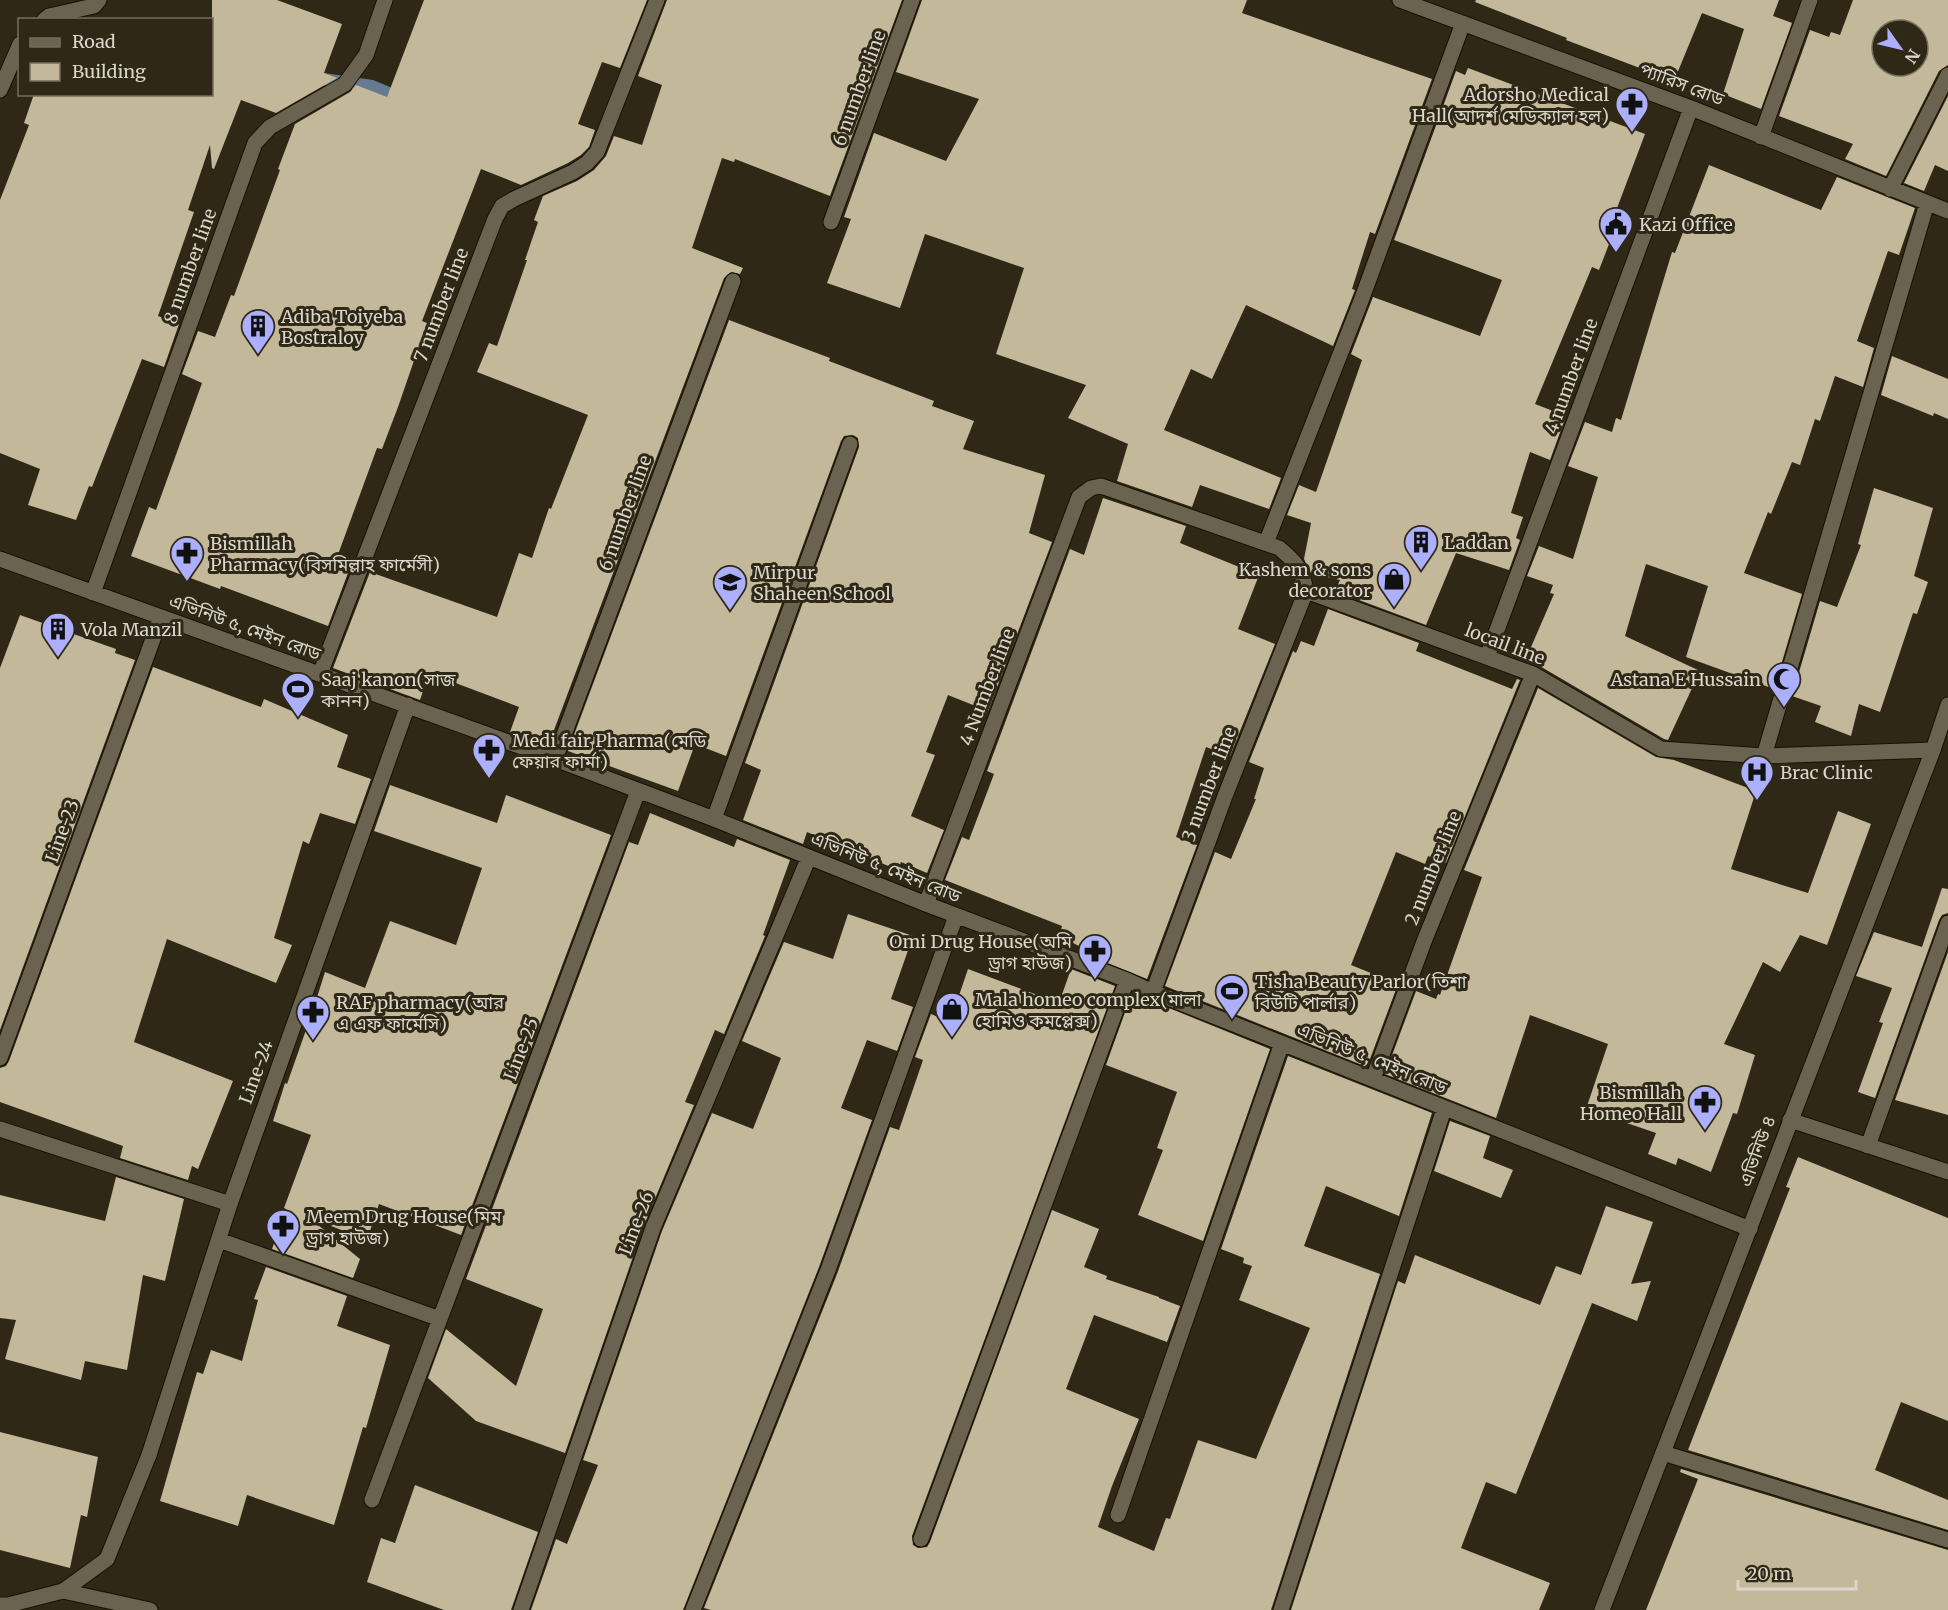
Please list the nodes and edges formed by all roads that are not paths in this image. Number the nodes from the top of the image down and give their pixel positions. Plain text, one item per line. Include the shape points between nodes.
1 (99, 0) edge
2 (385, 0) edge
3 (657, 0) edge
4 (912, 0) edge
5 (1400, 0) edge
6 (1810, 0) edge
7 (46, 18) edge
8 (1463, 22) junction
9 (18, 49) edge
10 (1948, 75) edge
11 (0, 90) edge
12 (1691, 108) junction
13 (1761, 137) junction
14 (1890, 189) junction
15 (1927, 203) junction
16 (1948, 211) edge
17 (831, 222) dead end
18 (733, 281) dead end
19 (850, 444) dead end
20 (1266, 543) junction
21 (0, 559) edge
22 (1306, 591) junction
23 (93, 592) junction
24 (162, 617) junction
25 (1487, 657) junction
26 (320, 674) junction
27 (1533, 674) junction
28 (408, 705) junction
29 (1948, 705) edge
30 (1933, 750) junction
31 (1764, 756) junction
32 (555, 759) junction
33 (638, 791) junction
34 (714, 819) junction
35 (809, 857) junction
36 (926, 904) junction
37 (956, 916) junction
38 (1948, 923) edge
39 (1127, 980) junction
40 (1153, 992) junction
41 (1282, 1042) junction
42 (0, 1058) edge
43 (1373, 1079) junction
44 (1444, 1109) junction
45 (1790, 1120) junction
46 (0, 1129) edge
47 (1868, 1146) junction
48 (1948, 1172) edge
49 (230, 1204) junction
50 (1750, 1229) junction
51 (219, 1240) junction
52 (440, 1320) junction
53 (1663, 1453) junction
54 (372, 1500) dead end
55 (1118, 1515) dead end
56 (921, 1539) dead end
57 (1948, 1540) edge
58 (63, 1591) junction
59 (5, 1606) edge
60 (150, 1610) edge
61 (521, 1610) edge
62 (693, 1610) edge
63 (1281, 1610) edge
64 (1602, 1610) edge

1 - 7 street via 94,6
2 - 23 street, 8 number line via 366,55 345,84 270,127 255,143
3 - 26 street, 7 number line via 597,152 573,172 502,206 495,219
4 - 17 street, 6 number line
5 - 8 street, প্যারিস রোড
6 - 13 street
8 - 12 street, প্যারিস রোড
8 - 20 street
9 - 11 street
10 - 14 street
12 - 13 street, প্যারিস রোড
12 - 25 street, 4 number line
13 - 14 street, প্যারিস রোড
14 - 15 street, প্যারিস রোড
15 - 16 street, প্যারিস রোড
15 - 31 street
18 - 32 street, 6 number line
19 - 34 street
20 - 22 street via 1294,561 1303,574
20 - 36 street, 4 Number line via 1101,486 1079,497
21 - 23 street, এভিনিউ ৫, মেইন রোড
22 - 25 street, locail line
22 - 40 street, 3 number line
23 - 24 street, এভিনিউ ৫, মেইন রোড
24 - 26 street, এভিনিউ ৫, মেইন রোড
24 - 42 street, Line-23
25 - 27 street, locail line
26 - 28 street, এভিনিউ ৫, মেইন রোড
27 - 31 street, locail line via 1661,748
27 - 43 street, 2 number line via 1425,939
28 - 32 street, এভিনিউ ৫, মেইন রোড
28 - 49 street, Line-24
29 - 30 street, এভিনিউ ৪
30 - 31 street, locail line
30 - 45 street, এভিনিউ ৪
32 - 33 street, এভিনিউ ৫, মেইন রোড
33 - 34 street, এভিনিউ ৫, মেইন রোড
33 - 52 street, Line-25
34 - 35 street, এভিনিউ ৫, মেইন রোড
35 - 36 street, এভিনিউ ৫, মেইন রোড
35 - 61 street, Line-26 via 653,1228
36 - 37 street, এভিনিউ ৫, মেইন রোড
37 - 39 street, এভিনিউ ৫, মেইন রোড
37 - 62 street via 828,1270
38 - 47 street
39 - 40 street, এভিনিউ ৫, মেইন রোড
39 - 56 street
40 - 41 street, এভিনিউ ৫, মেইন রোড
41 - 43 street, এভিনিউ ৫, মেইন রোড
41 - 55 street
43 - 44 street, এভিনিউ ৫, মেইন রোড
44 - 50 street, এভিনিউ ৫, মেইন রোড
44 - 63 street
45 - 47 street
45 - 50 street, এভিনিউ ৪
46 - 49 street
47 - 48 street
49 - 51 street, Line-24
50 - 53 street, এভিনিউ ৪
51 - 52 street
51 - 58 street, Line-24 via 149,1455 107,1559
52 - 54 street, Line-25
53 - 57 street
53 - 64 street, এভিনিউ ৪
58 - 59 street
58 - 60 street

